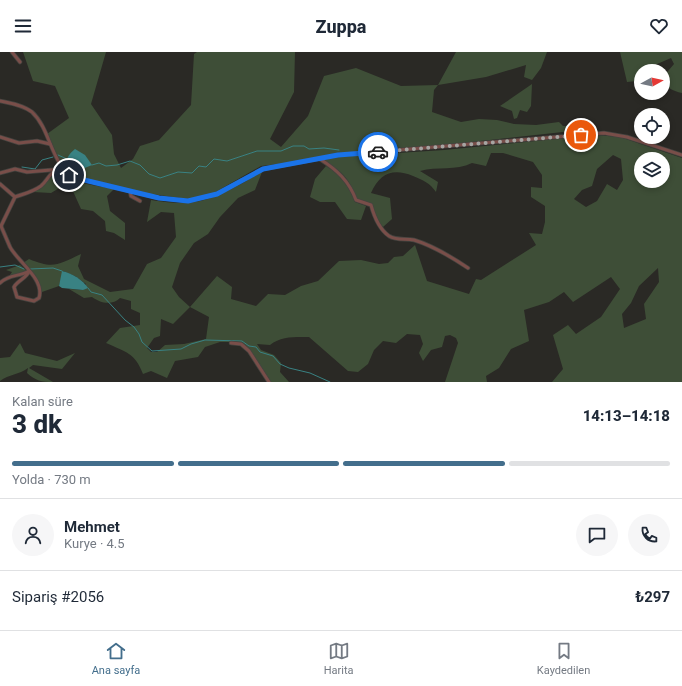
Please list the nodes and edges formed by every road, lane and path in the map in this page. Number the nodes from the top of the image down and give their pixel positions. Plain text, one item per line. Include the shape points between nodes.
1 (12, 52) edge
2 (20, 62) dead end
3 (0, 101) edge
4 (45, 133) junction
5 (0, 137) edge
6 (36, 141) junction
7 (50, 144) junction
8 (682, 155) edge
9 (320, 159) junction
10 (63, 169) junction
11 (56, 170) junction
12 (0, 173) edge
13 (0, 184) edge
14 (130, 191) junction
15 (14, 198) junction
16 (140, 201) dead end
17 (0, 226) edge
18 (468, 268) dead end
19 (29, 271) junction
20 (0, 283) edge
21 (231, 343) dead end
22 (269, 382) edge

1 - 2 street
3 - 4 street via 30,111
4 - 6 street
4 - 7 street
5 - 6 street via 19,143
6 - 7 street
7 - 10 street
8 - 9 street via 627,136 604,133 345,154
9 - 14 street via 263,169 217,194 195,200 175,201
9 - 18 street via 335,168 351,186 356,200 370,205 375,220 389,236 413,240 453,258
10 - 11 street
10 - 14 street via 75,178
11 - 12 street via 27,172 14,169
11 - 15 street via 42,185
13 - 15 street
14 - 16 street via 131,196
15 - 17 street
17 - 19 street via 10,247
19 - 19 street via 28,275 14,287 17,297 34,300 39,298 41,292
19 - 20 street via 9,276
21 - 22 street via 241,344 249,351

